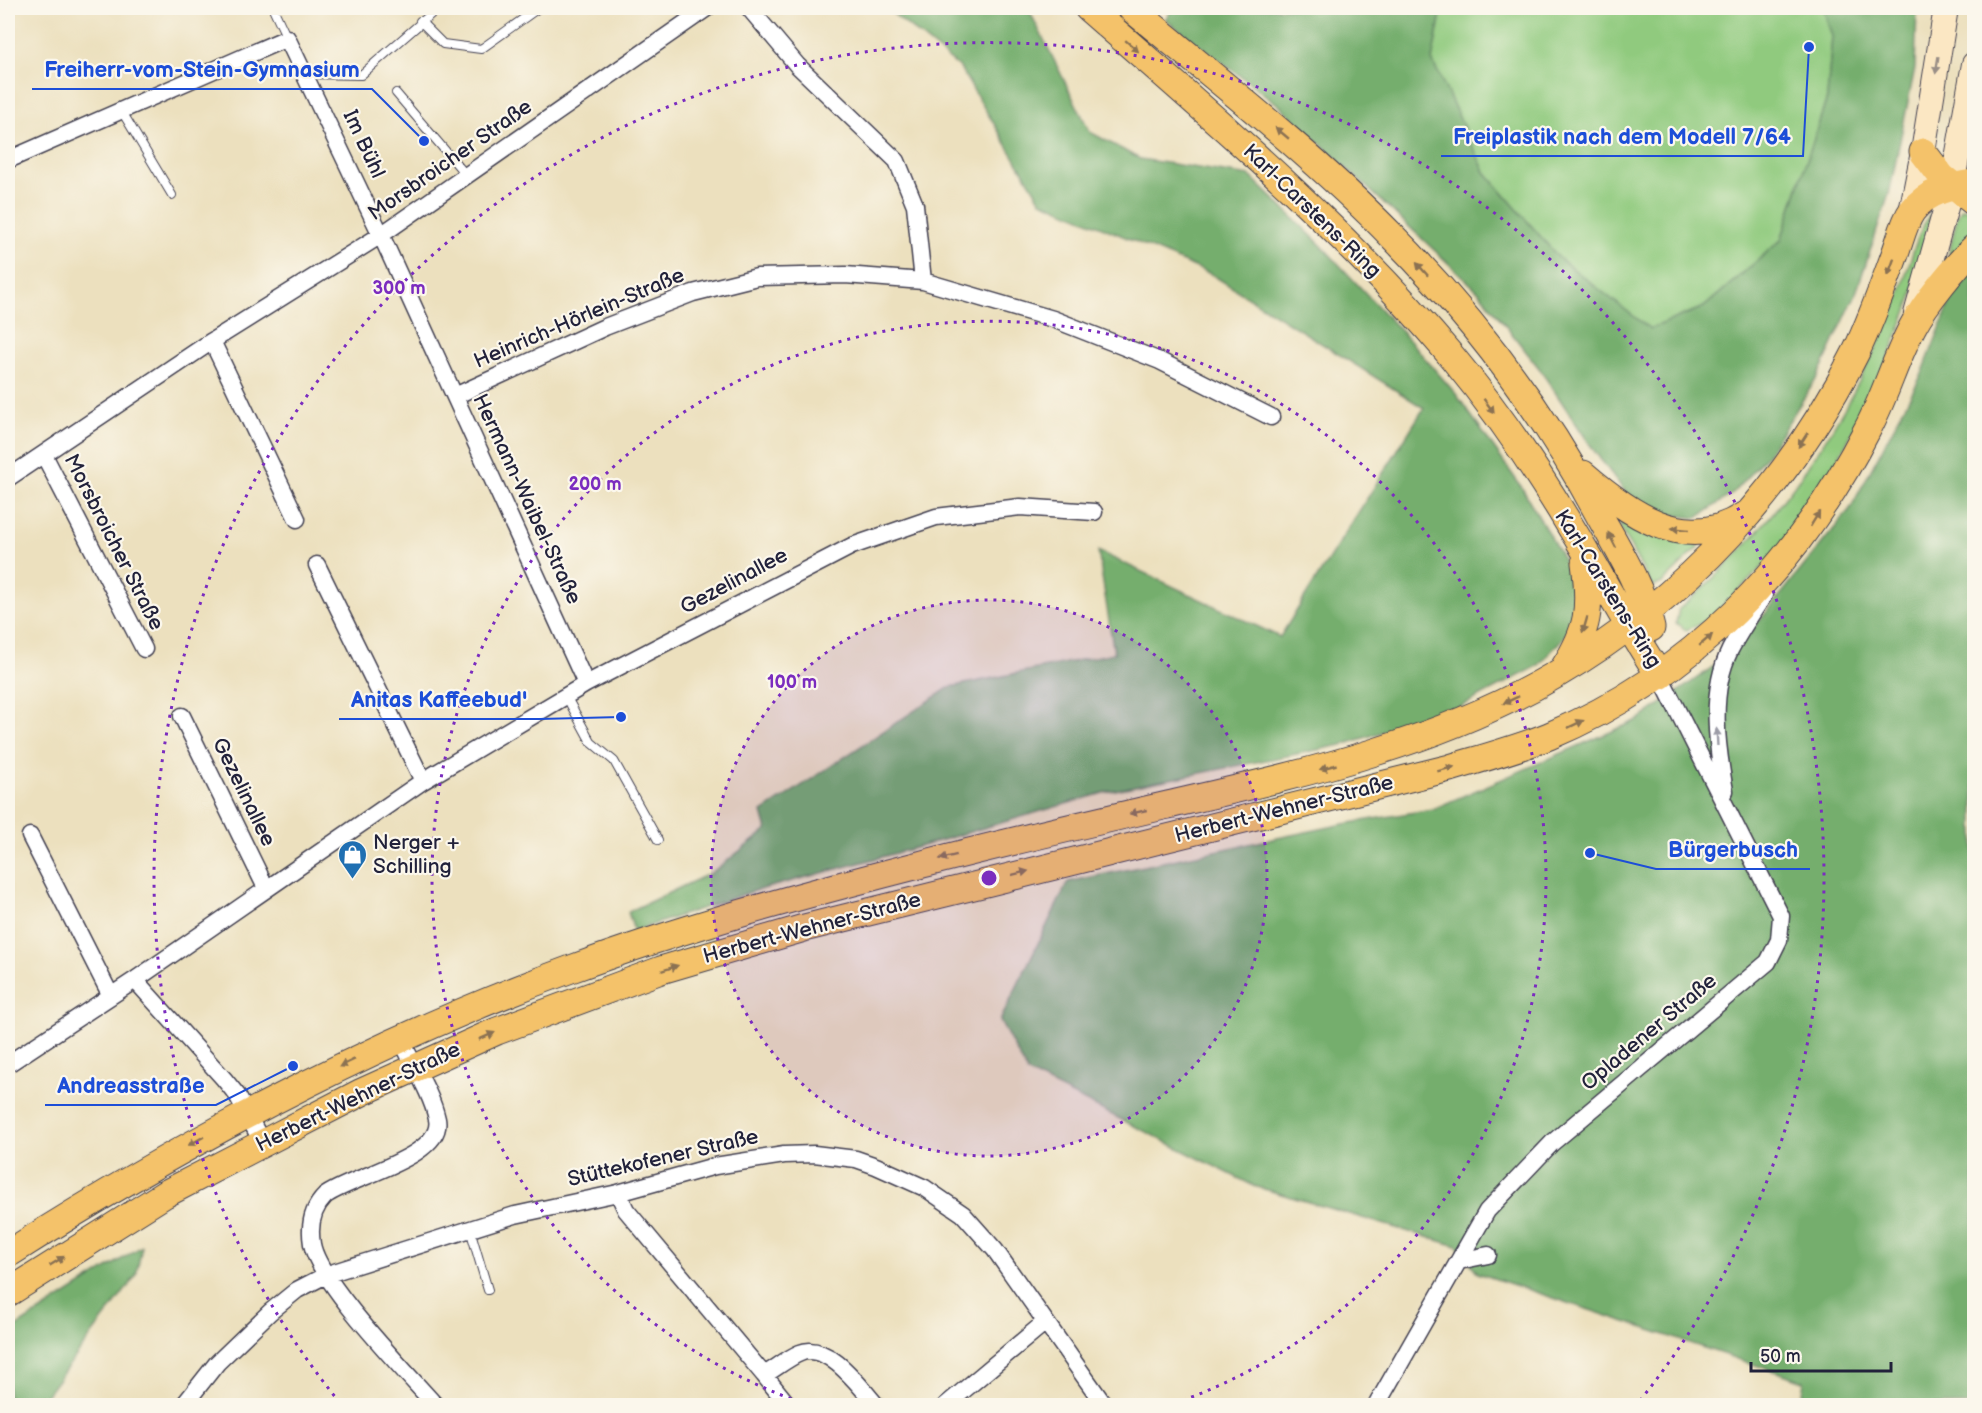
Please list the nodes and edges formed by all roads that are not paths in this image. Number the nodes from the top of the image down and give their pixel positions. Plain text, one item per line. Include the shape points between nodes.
1 (273, 8) edge
2 (438, 8) edge
3 (535, 8) edge
4 (707, 8) edge
5 (749, 8) edge
6 (1088, 8) edge
7 (1131, 8) edge
8 (1946, 8) edge
9 (420, 21) junction
10 (287, 38) junction
11 (1974, 64) edge
12 (306, 74) junction
13 (396, 93) dead end
14 (1973, 96) edge
15 (121, 110) junction
16 (1923, 152) junction
17 (8, 160) edge
18 (466, 175) junction
19 (1963, 184) edge
20 (172, 195) dead end
21 (1974, 202) edge
22 (1911, 212) junction
23 (381, 235) junction
24 (1974, 248) edge
25 (923, 281) junction
26 (1913, 325) junction
27 (212, 341) junction
28 (455, 396) junction
29 (1270, 417) dead end
30 (44, 455) junction
31 (1573, 466) junction
32 (8, 478) edge
33 (1754, 508) junction
34 (1094, 512) dead end
35 (297, 519) dead end
36 (1582, 547) junction
37 (317, 565) dead end
38 (1779, 566) junction
39 (1637, 619) junction
40 (144, 649) dead end
41 (1562, 672) junction
42 (1660, 676) junction
43 (586, 684) junction
44 (566, 696) junction
45 (182, 716) dead end
46 (423, 781) junction
47 (1731, 815) junction
48 (30, 836) dead end
49 (658, 840) dead end
50 (266, 888) junction
51 (135, 980) junction
52 (111, 996) junction
53 (400, 1039) junction
54 (8, 1064) edge
55 (414, 1068) junction
56 (247, 1113) junction
57 (262, 1142) junction
58 (618, 1193) junction
59 (470, 1228) junction
60 (8, 1254) edge
61 (1488, 1255) dead end
62 (1459, 1261) junction
63 (328, 1274) junction
64 (488, 1290) dead end
65 (8, 1293) edge
66 (1044, 1323) junction
67 (764, 1375) junction
68 (183, 1406) edge
69 (436, 1406) edge
70 (789, 1406) edge
71 (877, 1406) edge
72 (945, 1406) edge
73 (1105, 1406) edge
74 (1376, 1406) edge

1 - 10 lane, Im Bühl
2 - 9 lane
3 - 9 lane via 481,49 443,44
4 - 18 street, Morsbroicher Straße
5 - 25 street via 797,65 897,161 915,205
6 -> 36 main road, Karl-Carstens-Ring via 1277,174 1368,263 1454,359 1515,441
31 -> 7 main road, Karl-Carstens-Ring via 1480,334 1394,237 1293,143
8 -> 16 main road
9 - 12 lane via 361,75
10 - 12 street, Im Bühl
10 - 15 street
11 - 14 main road
12 - 23 street, Im Bühl
13 - 18 lane
14 - 19 main road
15 - 17 street
15 - 20 lane
16 - 19 main road via 1933,167
16 - 22 main road
18 - 23 street, Morsbroicher Straße
19 - 21 main road
19 - 22 main road via 1931,195
19 - 26 main road
22 -> 33 main road, Herbert-Wehner-Straße via 1857,350 1812,427
23 - 27 street, Morsbroicher Straße
23 - 28 street, Hermann-Waibel-Straße
24 - 26 main road, Herbert-Wehner-Straße
25 - 28 street, Heinrich-Hörlein-Straße via 845,275 757,277 693,293 605,327
25 - 29 street, Heinrich-Hörlein-Straße via 1053,319 1160,361
38 -> 26 main road, Herbert-Wehner-Straße via 1809,528 1868,430
27 - 30 street, Morsbroicher Straße
27 - 35 street
28 - 43 street, Hermann-Waibel-Straße
30 - 32 street, Morsbroicher Straße
30 - 40 street, Morsbroicher Straße
33 -> 31 main road via 1735,521 1705,530 1678,531 1651,523 1625,508
39 -> 31 main road, Karl-Carstens-Ring
33 - 39 main road, Herbert-Wehner-Straße via 1709,556
34 - 43 street, Gezelinallee via 1020,507 936,517 852,546
36 - 39 main road, Karl-Carstens-Ring
36 -> 41 main road via 1590,603 1588,620
37 - 46 street
42 -> 38 main road, Herbert-Wehner-Straße via 1707,639
47 -> 38 street, Opladener Straße via 1718,743 1723,670 1729,651
39 - 41 main road, Herbert-Wehner-Straße
39 - 42 main road, Karl-Carstens-Ring
41 -> 53 main road, Herbert-Wehner-Straße via 1495,707 1379,752 947,858 724,918 567,970
42 - 47 street, Opladener Straße
55 -> 42 main road, Herbert-Wehner-Straße via 518,1023 736,947 1502,752 1586,719
43 - 44 street, Gezelinallee
44 - 46 street, Gezelinallee
44 - 49 lane via 591,742 614,761
45 - 50 street, Gezelinallee
46 - 50 street, Gezelinallee
47 - 62 street, Opladener Straße via 1781,916 1779,940 1768,962 1552,1143 1487,1211
48 - 52 street
50 - 51 street, Gezelinallee
51 - 52 street, Gezelinallee
51 - 56 street via 224,1079
52 - 54 street, Gezelinallee
53 - 55 street
53 -> 56 main road, Herbert-Wehner-Straße
55 - 57 main road, Herbert-Wehner-Straße
55 - 63 street via 436,1117 436,1133 419,1151 338,1188 320,1201 312,1219 312,1244
56 - 57 street
56 -> 60 main road, Herbert-Wehner-Straße via 131,1176
65 -> 57 main road, Herbert-Wehner-Straße via 165,1194
58 - 59 street, Stüttekofener Straße
58 - 66 street, Stüttekofener Straße via 716,1166 784,1155 856,1159 909,1180 963,1214 995,1250
58 - 67 street via 626,1210
59 - 63 street, Stüttekofener Straße
59 - 64 lane
61 - 62 street
62 - 74 street, Opladener Straße
63 - 68 street, Stüttekofener Straße via 297,1290 270,1312 217,1363
63 - 69 street via 369,1329
66 - 72 street
66 - 73 street, Stüttekofener Straße
67 - 70 street
67 - 71 street via 802,1352 821,1352 843,1368

